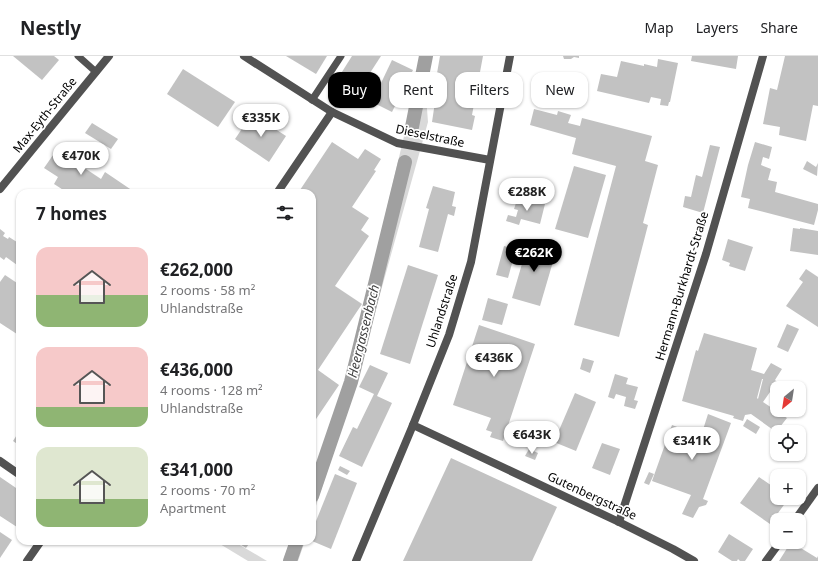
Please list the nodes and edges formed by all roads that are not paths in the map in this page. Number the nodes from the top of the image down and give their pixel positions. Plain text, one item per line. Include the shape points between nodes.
1 (78, 56) edge
2 (109, 56) edge
3 (244, 56) edge
4 (341, 56) edge
5 (510, 56) edge
6 (763, 56) edge
7 (96, 72) junction
8 (312, 100) junction
9 (332, 112) junction
10 (490, 160) junction
11 (0, 189) edge
12 (280, 189) edge
13 (413, 425) junction
14 (0, 461) edge
15 (16, 472) edge
16 (818, 488) edge
17 (801, 513) edge
18 (619, 522) junction
19 (38, 545) edge
20 (775, 549) edge
21 (27, 561) edge
22 (356, 561) edge
23 (694, 561) edge
24 (766, 561) edge

1 - 7 lane
2 - 7 street, Max-Eyth-Straße
3 - 8 street, Dieselstraße
4 - 8 lane
5 - 10 street, Uhlandstraße
6 - 18 street, Hermann-Burkhardt-Straße via 706,254
7 - 11 street, Max-Eyth-Straße
8 - 9 street, Dieselstraße
9 - 10 street, Dieselstraße via 397,143
9 - 12 street
10 - 13 street, Uhlandstraße via 470,262 448,335
13 - 18 street, Gutenbergstraße
13 - 22 street, Uhlandstraße
14 - 15 street
16 - 17 street
18 - 23 street, Gutenbergstraße
19 - 21 street
20 - 24 street

